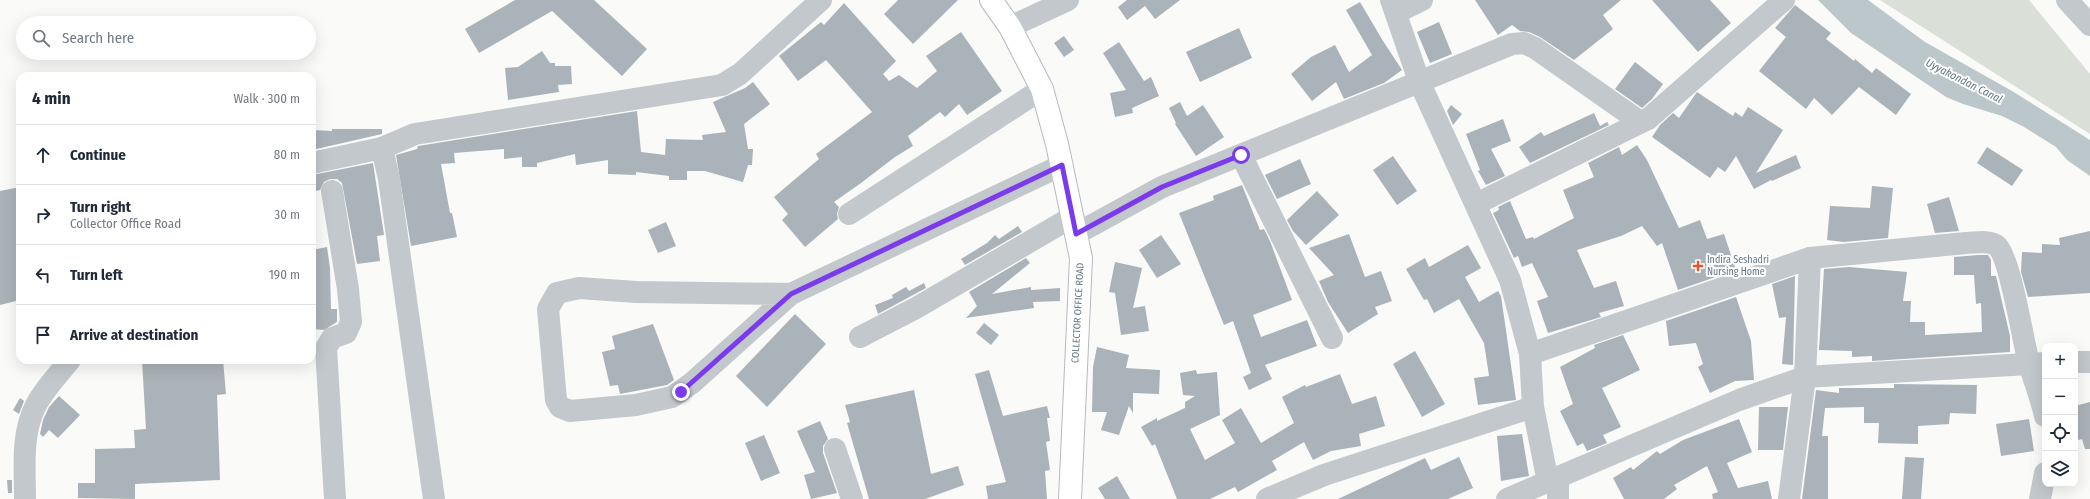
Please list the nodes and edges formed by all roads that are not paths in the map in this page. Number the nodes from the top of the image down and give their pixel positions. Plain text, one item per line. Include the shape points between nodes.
1 (821, 0) edge
2 (991, 0) edge
3 (1068, 0) edge
4 (1422, 0) edge
5 (1784, 0) edge
6 (2067, 0) edge
7 (1394, 6) edge
8 (2090, 25) edge
9 (1010, 27) junction
10 (1419, 81) junction
11 (1042, 90) junction
12 (1648, 119) junction
13 (382, 148) junction
14 (1241, 155) junction
15 (316, 162) edge
16 (1062, 165) junction
17 (332, 191) dead end
18 (1476, 204) junction
19 (849, 214) dead end
20 (1074, 225) junction
21 (1810, 258) junction
22 (791, 294) junction
23 (860, 336) dead end
24 (1332, 338) dead end
25 (1530, 354) junction
26 (2078, 362) edge
27 (2090, 362) edge
28 (2037, 363) edge
29 (67, 364) edge
30 (1805, 377) junction
31 (1532, 406) junction
32 (2045, 415) edge
33 (835, 449) dead end
34 (1555, 487) edge
35 (2042, 487) edge
36 (25, 499) edge
37 (335, 499) edge
38 (434, 499) edge
39 (852, 499) edge
40 (1070, 499) edge
41 (1267, 499) edge
42 (1508, 499) edge
43 (1789, 499) edge
44 (2040, 499) edge

1 - 13 street via 740,74 722,85 415,134
2 - 9 main road, COLLECTOR OFFICE ROAD
3 - 9 street
4 - 7 street
5 - 12 street
6 - 8 street
7 - 10 street
9 - 11 main road, COLLECTOR OFFICE ROAD
10 - 12 street via 1512,44 1524,43 1535,48 1639,121
10 - 14 street
10 - 18 street
11 - 16 main road, COLLECTOR OFFICE ROAD
11 - 19 street
12 - 18 street
13 - 15 street
13 - 38 street via 390,178
14 - 20 street
14 - 24 street
16 - 20 main road, COLLECTOR OFFICE ROAD
16 - 22 street
17 - 37 street via 351,322 346,334 332,338 326,348
18 - 25 street via 1510,280
20 - 23 street
20 - 40 main road, COLLECTOR OFFICE ROAD via 1081,258
21 - 25 street
21 - 28 street via 1966,242 1991,242 2001,251
21 - 30 street
22 - 22 street via 636,292 579,288 557,293 548,308 556,400 560,407 570,411 636,405 672,397 686,388
25 - 31 street
26 - 27 street
28 - 30 street
28 - 32 street via 2038,388
29 - 36 street via 36,404 28,423 24,445
30 - 34 street via 1739,400
30 - 43 street
31 - 34 street
31 - 41 street via 1324,475
33 - 39 street
34 - 42 street
35 - 44 street

